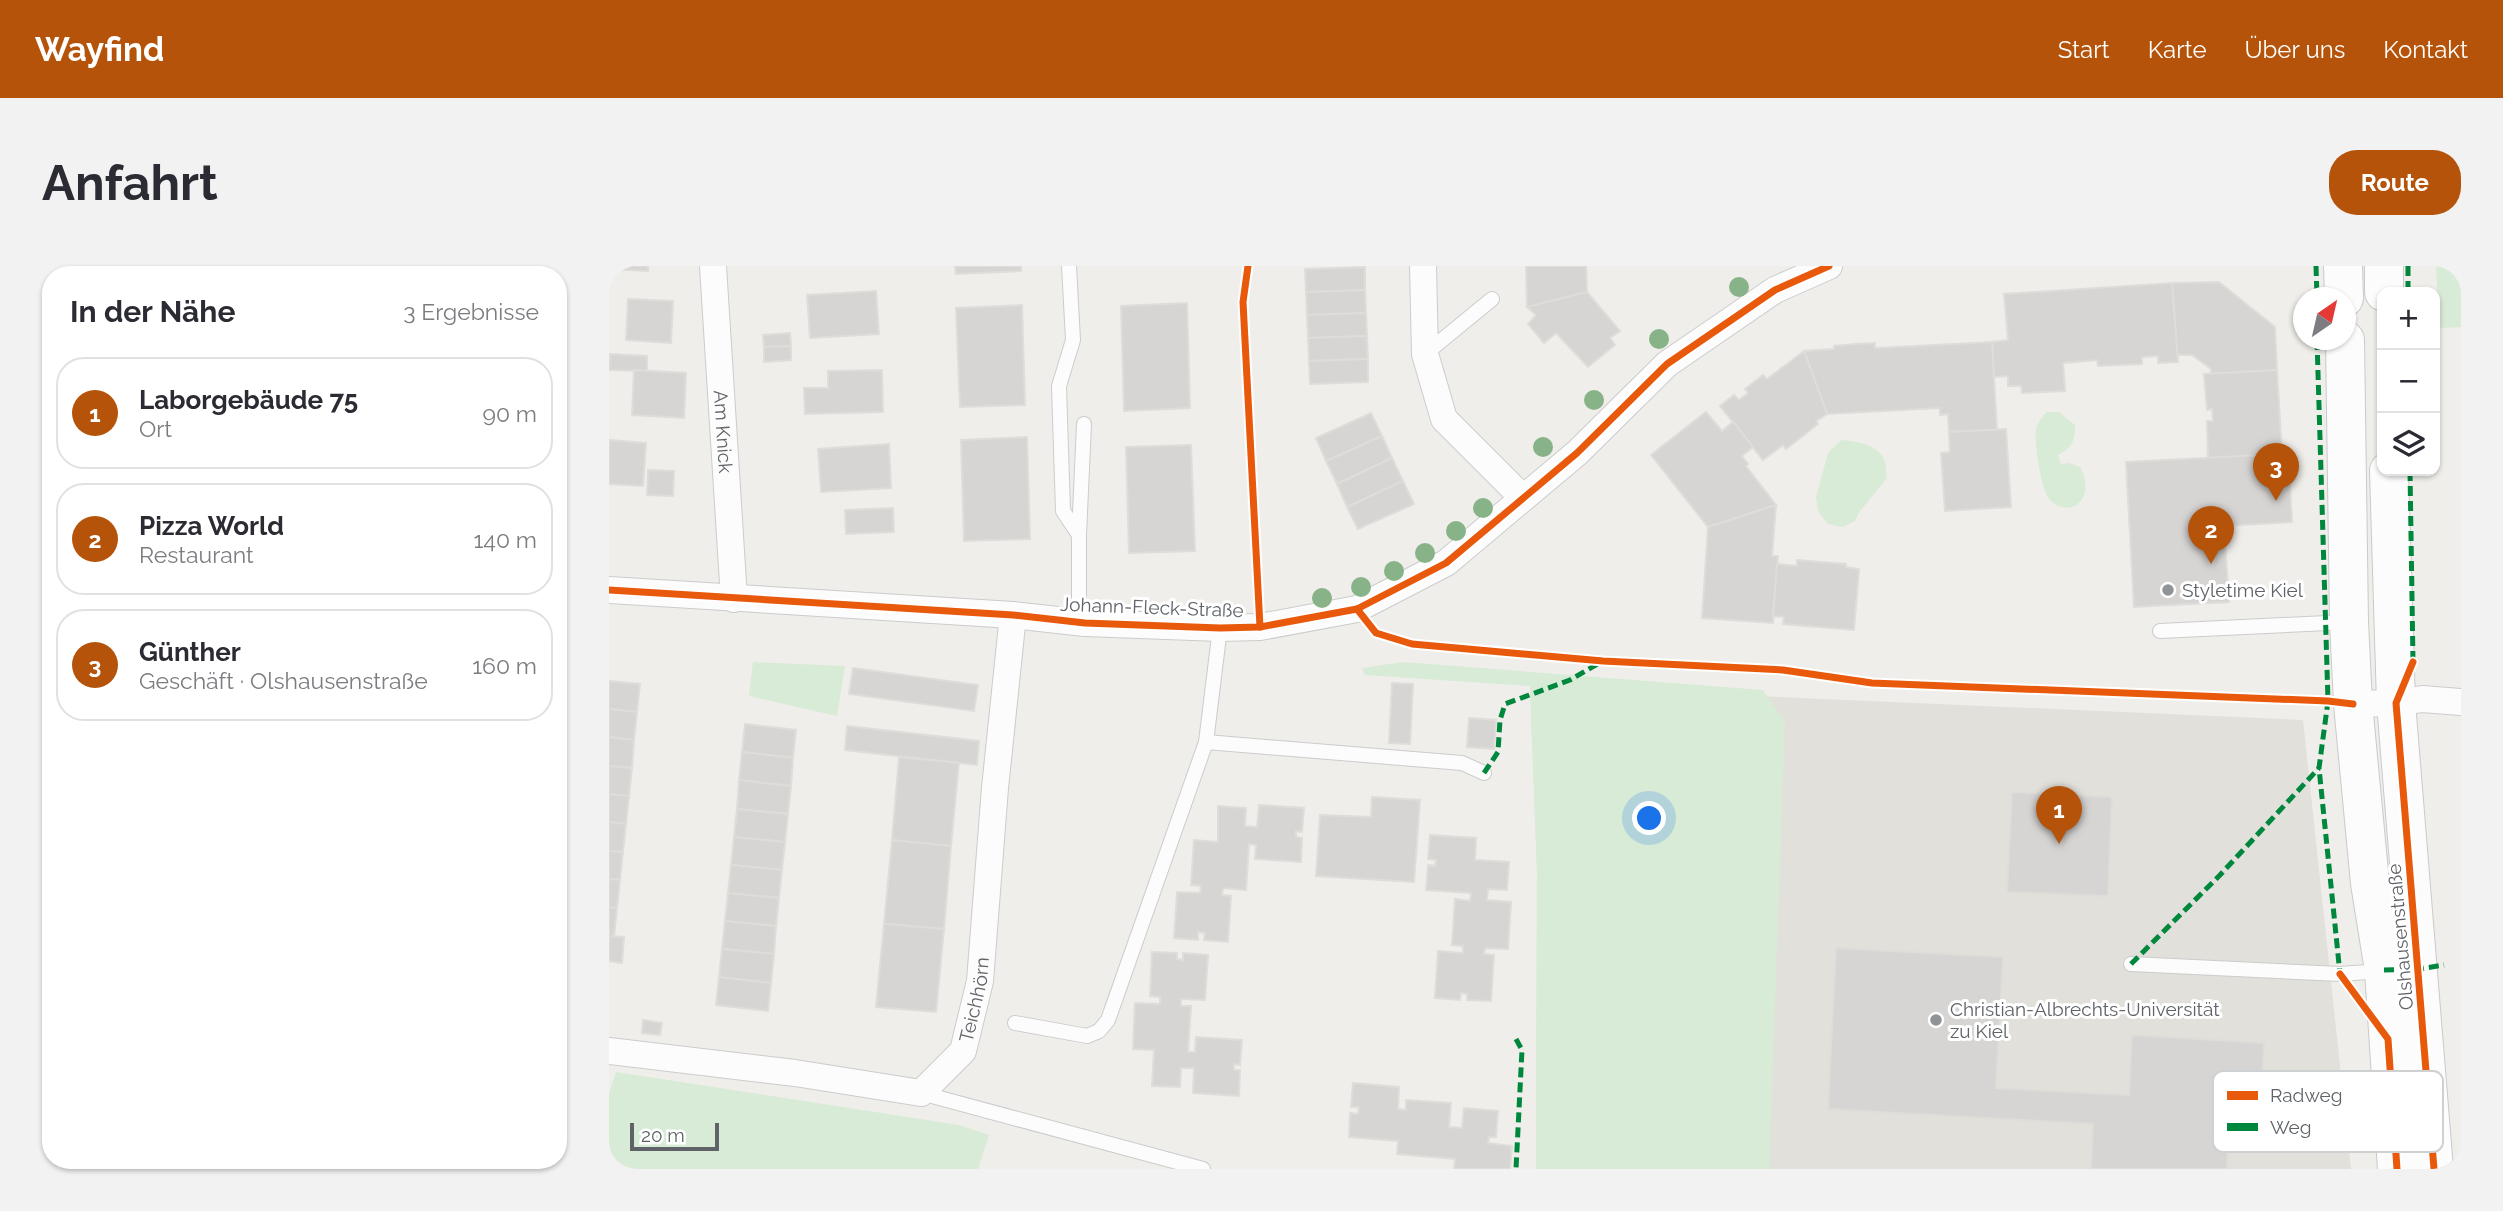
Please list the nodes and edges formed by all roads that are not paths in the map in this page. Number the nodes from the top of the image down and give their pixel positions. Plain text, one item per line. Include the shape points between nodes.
1 (713, 266) edge
2 (1069, 266) edge
3 (1423, 266) edge
4 (1829, 266) edge
5 (2343, 266) edge
6 (2384, 266) edge
7 (2344, 287) edge
8 (2384, 287) edge
9 (1492, 299) dead end
10 (2345, 350) edge
11 (1425, 354) junction
12 (1084, 424) dead end
13 (2389, 476) edge
14 (1523, 498) junction
15 (1079, 535) junction
16 (609, 590) edge
17 (734, 599) junction
18 (1013, 615) junction
19 (1079, 622) junction
20 (2349, 622) junction
21 (1220, 628) junction
22 (2160, 631) dead end
23 (2461, 702) edge
24 (2396, 703) junction
25 (2353, 704) junction
26 (1206, 742) junction
27 (1484, 773) dead end
28 (2131, 964) dead end
29 (2384, 970) junction
30 (1015, 1023) dead end
31 (609, 1051) edge
32 (2391, 1071) edge
33 (2426, 1071) edge
34 (921, 1093) junction
35 (1203, 1169) edge

1 - 17 street, Am Knick
2 - 15 lane via 1073,340 1059,386 1062,497 1063,511
3 - 11 street
4 - 14 street, Johann-Fleck-Straße via 1775,290 1667,364 1577,453
5 - 7 street
6 - 8 street
9 - 11 lane
10 - 20 street, Olshausenstraße
11 - 14 street via 1444,419
12 - 15 lane
13 - 24 street, Olshausenstraße
14 - 21 street, Johann-Fleck-Straße via 1446,563 1357,610 1259,627
15 - 19 lane
16 - 17 street, Johann-Fleck-Straße
17 - 18 street, Johann-Fleck-Straße
18 - 19 street, Johann-Fleck-Straße
18 - 34 street, Teichhörn via 979,981 963,1051
19 - 21 street, Johann-Fleck-Straße
20 - 22 lane
20 - 25 street, Olshausenstraße
21 - 26 lane
23 - 24 street via 2422,699
24 - 25 street
24 - 33 street, Olshausenstraße
25 - 29 street, Olshausenstraße via 2369,883
26 - 27 lane via 1462,763
26 - 30 lane via 1108,1020 1087,1036
28 - 29 lane via 2340,974
29 - 32 street, Olshausenstraße
31 - 34 street
34 - 35 lane

